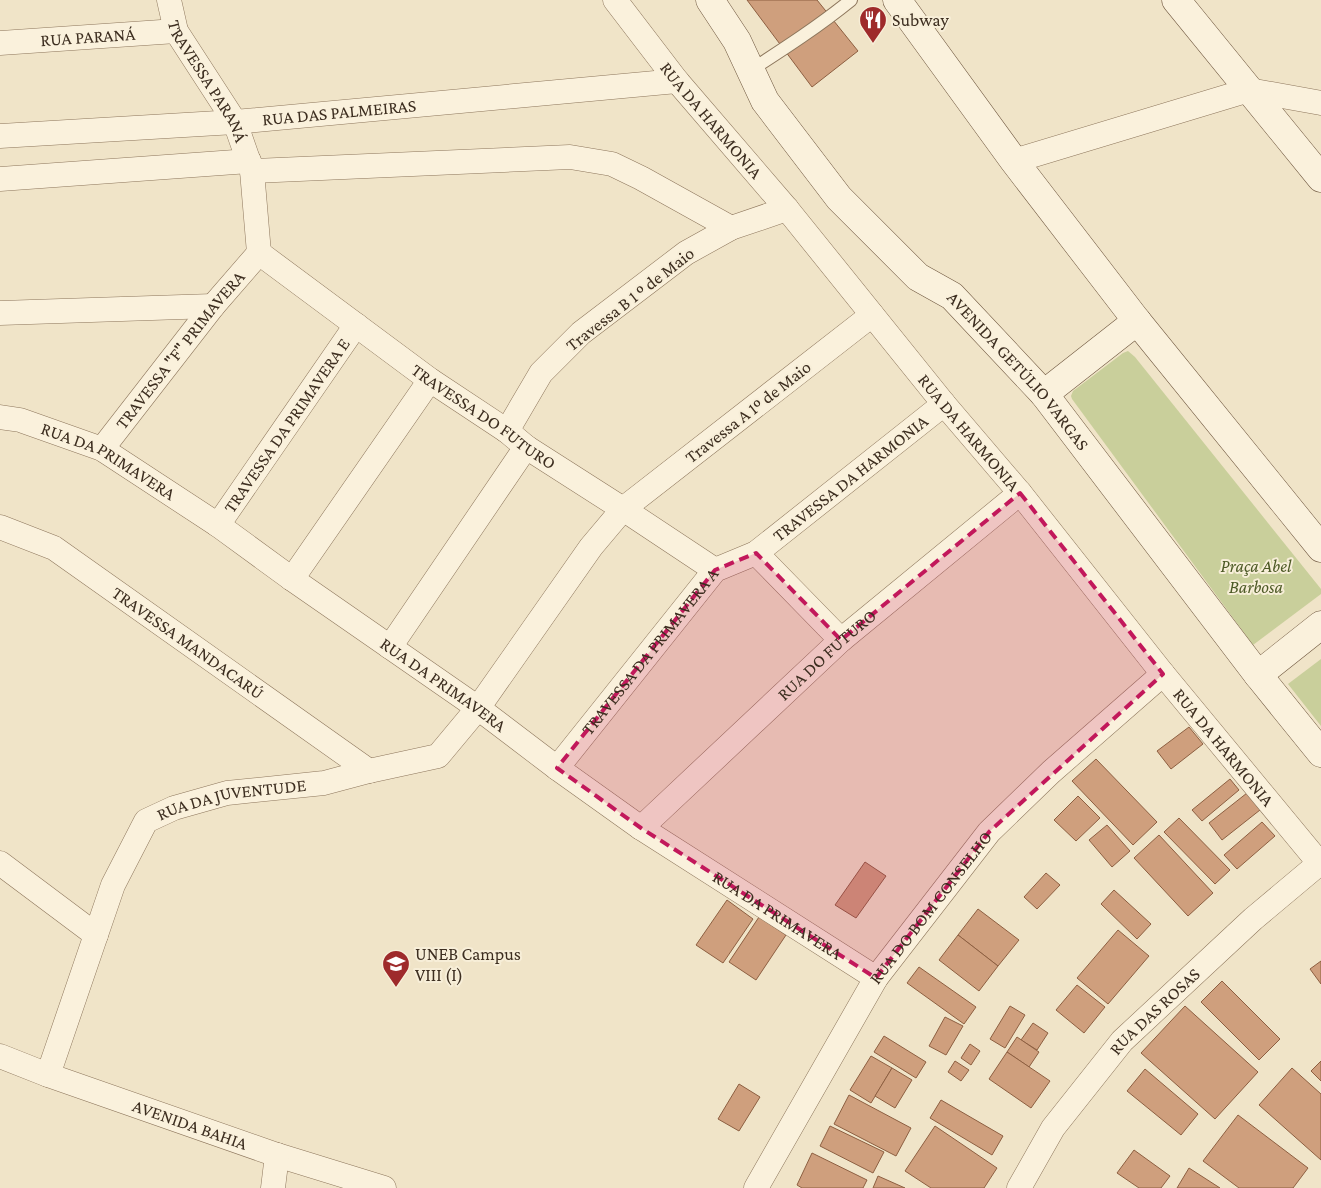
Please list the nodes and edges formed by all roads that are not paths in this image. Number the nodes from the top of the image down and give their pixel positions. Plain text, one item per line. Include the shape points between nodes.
1 (169, 0) edge
2 (615, 0) edge
3 (710, 0) edge
4 (851, 0) edge
5 (896, 0) edge
6 (1176, 0) edge
7 (176, 31) junction
8 (0, 43) edge
9 (751, 70) junction
10 (677, 81) junction
11 (1248, 90) junction
12 (1321, 103) edge
13 (235, 122) junction
14 (0, 136) edge
15 (1014, 161) junction
16 (251, 166) junction
17 (1321, 178) edge
18 (0, 179) edge
19 (787, 209) junction
20 (731, 228) junction
21 (259, 253) junction
22 (213, 306) junction
23 (0, 313) edge
24 (872, 315) junction
25 (1137, 321) junction
26 (356, 325) junction
27 (430, 380) junction
28 (1044, 394) junction
29 (944, 404) junction
30 (0, 417) edge
31 (507, 431) junction
32 (526, 447) junction
33 (102, 449) junction
34 (1020, 493) junction
35 (623, 508) junction
36 (218, 525) junction
37 (0, 528) edge
38 (1321, 548) edge
39 (756, 553) junction
40 (715, 570) junction
41 (292, 579) junction
42 (1321, 625) edge
43 (841, 640) junction
44 (390, 647) junction
45 (1163, 674) junction
46 (1258, 675) junction
47 (478, 708) junction
48 (1321, 753) edge
49 (557, 768) junction
50 (369, 771) junction
51 (642, 828) junction
52 (0, 863) edge
53 (1320, 863) edge
54 (96, 935) junction
55 (876, 978) junction
56 (0, 1056) edge
57 (48, 1075) junction
58 (277, 1155) junction
59 (273, 1188) edge
60 (384, 1188) edge
61 (756, 1188) edge
62 (1019, 1188) edge

1 - 7 street, TRAVESSA PARANÁ
2 - 10 street, RUA DA HARMONIA
3 - 9 street, AVENIDA GETÚLIO VARGAS via 737,41
4 - 9 lane
5 - 15 street
6 - 11 street
7 - 8 street, RUA PARANÁ
7 - 13 street, TRAVESSA PARANÁ
9 - 28 street, AVENIDA GETÚLIO VARGAS via 765,100 839,198 918,277 952,296
10 - 13 street, RUA DAS PALMEIRAS
10 - 19 street, RUA DA HARMONIA
11 - 12 street
11 - 15 street
11 - 17 street
13 - 14 street, RUA DAS PALMEIRAS
13 - 16 street, TRAVESSA PARANÁ
15 - 25 street
16 - 18 street
16 - 20 street via 570,157 612,164
16 - 21 street
19 - 20 street, Travessa B 1 º de Maio
19 - 24 street, RUA DA HARMONIA
20 - 31 street, Travessa B 1 º de Maio via 686,253 581,333 541,373
21 - 22 street, TRAVESSA "F" PRIMAVERA
21 - 26 street, TRAVESSA DO FUTURO
22 - 23 street
22 - 33 street, TRAVESSA "F" PRIMAVERA
24 - 29 street, RUA DA HARMONIA
24 - 35 street, Travessa A 1º de Maio
25 - 28 street
25 - 38 street
26 - 27 street, TRAVESSA DO FUTURO
26 - 36 street, TRAVESSA DA PRIMAVERA E
27 - 31 street, TRAVESSA DO FUTURO
27 - 41 street
28 - 46 street, AVENIDA GETÚLIO VARGAS
29 - 34 street, RUA DA HARMONIA
29 - 39 street, TRAVESSA DA HARMONIA
30 - 33 street, RUA DA PRIMAVERA via 20,420
31 - 32 street, TRAVESSA DO FUTURO
32 - 35 street, TRAVESSA DO FUTURO
32 - 44 street
33 - 36 street, RUA DA PRIMAVERA
34 - 43 street, RUA DO FUTURO
34 - 45 street, RUA DA HARMONIA
35 - 40 street, TRAVESSA DO FUTURO
35 - 47 street, Travessa A 1º de Maio via 591,547
36 - 41 street, RUA DA PRIMAVERA
37 - 50 street, TRAVESSA MANDACARÚ via 54,548
39 - 40 street, TRAVESSA DA PRIMAVERA A
39 - 43 street
40 - 49 street, TRAVESSA DA PRIMAVERA A
41 - 44 street, RUA DA PRIMAVERA
42 - 46 street
43 - 51 street, RUA DO FUTURO
44 - 47 street, RUA DA PRIMAVERA
45 - 53 street, RUA DA HARMONIA
45 - 55 street, RUA DO BOM CONSELHO via 1051,772 989,832
46 - 48 street, AVENIDA GETÚLIO VARGAS
47 - 49 street, RUA DA PRIMAVERA
47 - 50 street, RUA DA JUVENTUDE via 438,756
49 - 51 street, RUA DA PRIMAVERA
50 - 54 street, RUA DA JUVENTUDE via 324,784 226,793 174,808 146,822 113,885
51 - 55 street, RUA DA PRIMAVERA
52 - 54 street
53 - 62 street, RUA DAS ROSAS via 1253,919 1122,1040 1054,1128
54 - 57 street, RUA DA JUVENTUDE
55 - 61 street, RUA DO BOM CONSELHO
56 - 57 street, AVENIDA BAHIA
57 - 58 street, AVENIDA BAHIA
58 - 59 street
58 - 60 street, AVENIDA BAHIA

